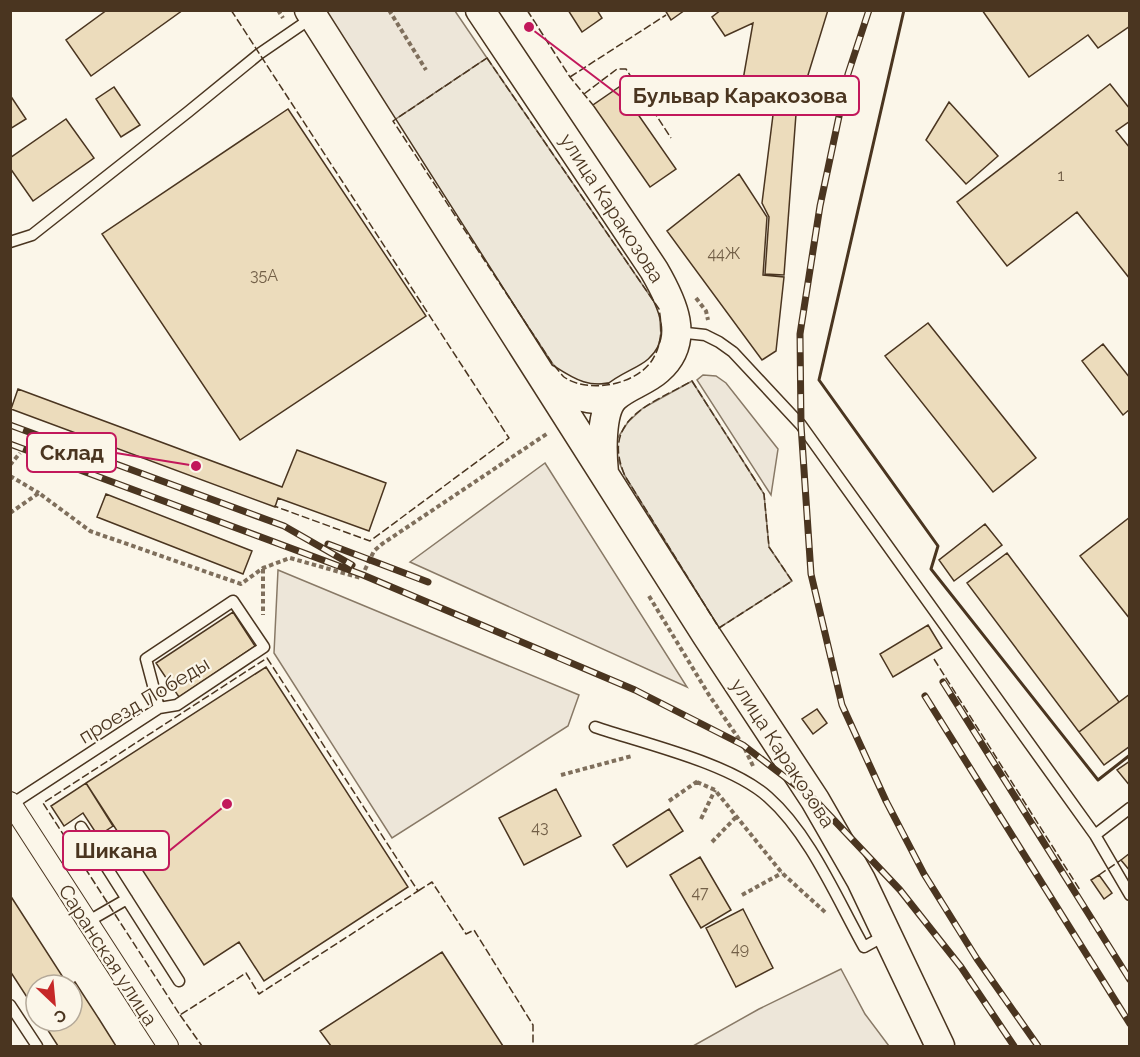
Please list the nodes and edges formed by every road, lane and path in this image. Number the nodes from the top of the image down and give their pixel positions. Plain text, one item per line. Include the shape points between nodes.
1 (388, 10) edge
2 (480, 10) edge
3 (311, 14) edge
4 (426, 70) dead end
5 (10, 242) edge
6 (677, 332) junction
7 (543, 376) junction
8 (615, 397) junction
9 (556, 442) dead end
10 (20, 453) dead end
11 (10, 465) edge
12 (604, 473) junction
13 (10, 476) edge
14 (39, 493) junction
15 (10, 513) edge
16 (263, 568) junction
17 (648, 594) dead end
18 (264, 647) junction
19 (159, 708) junction
20 (595, 728) dead end
21 (646, 745) junction
22 (703, 762) junction
23 (723, 770) junction
24 (561, 775) dead end
25 (697, 782) junction
26 (715, 790) junction
27 (768, 796) junction
28 (669, 801) dead end
29 (11, 803) edge
30 (1130, 808) edge
31 (737, 816) junction
32 (701, 819) dead end
33 (81, 827) dead end
34 (1095, 835) junction
35 (712, 842) dead end
36 (782, 873) junction
37 (742, 895) dead end
38 (1130, 895) edge
39 (127, 898) junction
40 (831, 918) dead end
41 (87, 922) junction
42 (888, 934) junction
43 (179, 981) dead end
44 (10, 1005) edge
45 (164, 1045) edge
46 (37, 1047) edge
47 (940, 1047) edge

1 - 4 path
2 - 6 main road, улица Каракозова via 654,270 671,299
3 - 5 lane via 32,235
3 - 7 main road, улица Каракозова
6 - 8 main road, улица Каракозова via 671,355 658,371
6 - 34 lane via 705,335 719,342 801,425
7 - 8 main road, улица Каракозова via 581,399
7 - 12 main road, улица Каракозова
8 - 12 main road via 606,419
9 - 16 path via 550,432 382,544 374,551 361,578 290,558
10 - 11 path
12 - 42 main road, улица Каракозова via 815,800
13 - 14 path
14 - 15 path
14 - 16 path via 90,531 241,584
16 - 18 path
17 - 27 path via 743,745
18 - 19 lane, проезд Победы via 177,705
18 - 19 lane via 233,601 147,659
19 - 29 lane, проезд Победы
20 - 21 lane
21 - 22 lane
21 - 24 path via 634,756
22 - 23 lane
22 - 25 path
23 - 26 path
23 - 27 lane
25 - 26 path
25 - 28 path
26 - 31 path
26 - 32 path
27 - 42 lane via 798,830 864,947
29 - 41 street, Саранская улица
30 - 34 lane
31 - 35 path
31 - 36 path
33 - 39 lane
34 - 38 lane
36 - 37 path
36 - 40 path
39 - 41 lane
39 - 43 lane
41 - 45 street, Саранская улица
42 - 47 main road, улица Каракозова
44 - 46 lane

